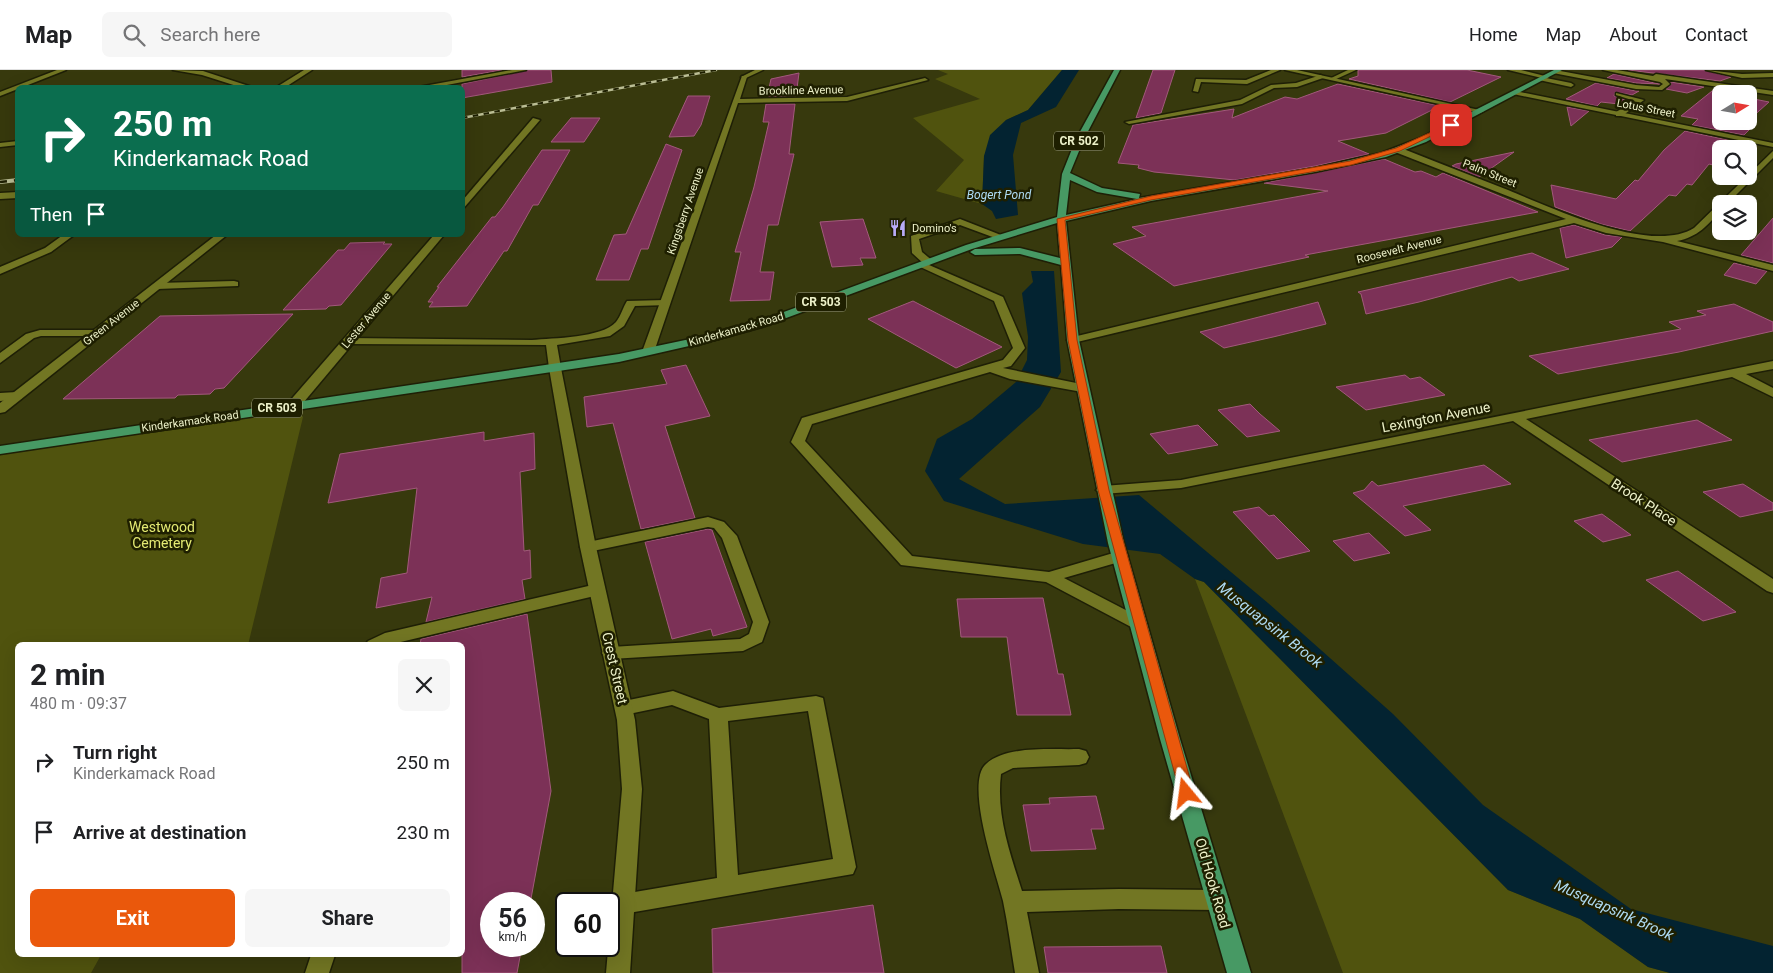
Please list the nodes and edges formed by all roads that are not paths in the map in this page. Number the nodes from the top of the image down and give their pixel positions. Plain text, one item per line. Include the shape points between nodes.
1 (63, 70) edge
2 (176, 70) edge
3 (309, 70) edge
4 (523, 70) edge
5 (760, 70) edge
6 (1117, 70) edge
7 (1277, 70) edge
8 (1288, 70) edge
9 (1353, 70) edge
10 (1511, 70) edge
11 (1606, 70) edge
12 (1622, 70) edge
13 (1710, 70) edge
14 (1557, 71) edge
15 (1771, 75) edge
16 (1742, 76) junction
17 (1321, 77) junction
18 (1543, 78) junction
19 (1332, 79) junction
20 (925, 80) dead end
21 (26, 85) edge
22 (242, 85) edge
23 (283, 85) edge
24 (434, 85) edge
25 (1715, 85) edge
26 (1724, 85) edge
27 (1578, 86) dead end
28 (15, 89) edge
29 (1196, 91) dead end
30 (1758, 91) edge
31 (1606, 92) dead end
32 (1515, 93) junction
33 (1773, 93) edge
34 (0, 94) edge
35 (736, 101) junction
36 (1480, 111) junction
37 (1619, 114) junction
38 (536, 120) dead end
39 (1129, 122) dead end
40 (15, 143) edge
41 (0, 144) edge
42 (1773, 145) edge
43 (1398, 150) junction
44 (1773, 153) edge
45 (1066, 174) junction
46 (15, 195) edge
47 (1731, 195) edge
48 (0, 196) edge
49 (1151, 198) junction
50 (465, 203) edge
51 (1712, 214) edge
52 (1061, 219) junction
53 (1574, 220) junction
54 (66, 237) edge
55 (219, 237) edge
56 (436, 237) edge
57 (1001, 237) junction
58 (1656, 238) junction
59 (953, 253) junction
60 (17, 263) junction
61 (1064, 263) junction
62 (925, 264) junction
63 (0, 265) edge
64 (1773, 268) edge
65 (0, 271) edge
66 (234, 284) dead end
67 (157, 286) junction
68 (665, 303) junction
69 (98, 333) junction
70 (1073, 340) junction
71 (348, 341) junction
72 (551, 342) junction
73 (648, 352) junction
74 (0, 359) edge
75 (1773, 365) edge
76 (554, 368) junction
77 (992, 368) junction
78 (1734, 373) junction
79 (1082, 388) junction
80 (1773, 393) edge
81 (16, 396) junction
82 (0, 397) edge
83 (293, 406) junction
84 (0, 409) edge
85 (1515, 417) junction
86 (0, 450) edge
87 (1103, 490) junction
88 (588, 547) junction
89 (1120, 556) junction
90 (1049, 577) junction
91 (1773, 587) edge
92 (598, 590) junction
93 (1139, 624) junction
94 (380, 642) edge
95 (611, 653) junction
96 (624, 708) junction
97 (718, 715) junction
98 (1079, 757) dead end
99 (728, 887) junction
100 (1218, 900) junction
101 (1014, 902) junction
102 (623, 904) junction
103 (322, 957) edge
104 (316, 973) edge
105 (618, 973) edge
106 (1026, 973) edge
107 (1240, 973) edge

1 - 21 street
2 - 22 street via 203,73
3 - 23 street
4 - 24 street
5 - 35 street, Kingsberry Avenue via 744,77
6 - 45 main road, Old Hook Road / CR 502 via 1080,139
7 - 29 street via 1247,82 1198,80
8 - 17 street
9 - 19 street
10 - 18 street
11 - 14 street via 1662,80 1667,84 1660,89 1636,87
12 - 25 street
13 - 16 street
14 - 18 main road, Kinderkamack Road / CR 503
15 - 16 street
16 - 26 street
17 - 19 street
17 - 39 street via 1297,85 1273,86 1242,102
18 - 27 street
18 - 32 main road, Kinderkamack Road / CR 503
19 - 36 street
20 - 35 street, Brookline Avenue via 847,99
28 - 34 street
30 - 33 street
31 - 37 street via 1642,100
32 - 36 main road, Kinderkamack Road / CR 503
32 - 37 street, Lotus Street
35 - 68 street, Kingsberry Avenue
36 - 43 main road, Kinderkamack Road / CR 503
37 - 42 street, Lotus Street
38 - 50 street
40 - 41 street
43 - 49 main road, Kinderkamack Road / CR 503 via 1324,168
43 - 53 street, Palm Street
44 - 47 street
45 - 49 main road via 1078,184 1101,191
45 - 52 main road, Old Hook Road / CR 502
46 - 48 street
49 - 52 main road, Kinderkamack Road / CR 503
51 - 58 street via 1693,233
52 - 57 main road, Kinderkamack Road / CR 503
52 - 61 main road, Old Hook Road / CR 502
53 - 58 street via 1615,233
53 - 70 street, Roosevelt Avenue
54 - 60 street via 48,250
55 - 67 street, Green Avenue
56 - 71 street, Lester Avenue
57 - 59 main road, Kinderkamack Road / CR 503
57 - 62 street via 960,222 914,238
58 - 64 street
59 - 61 main road via 1006,249 1036,252
59 - 62 main road, Kinderkamack Road / CR 503
60 - 63 street
60 - 65 street
61 - 70 main road, Old Hook Road / CR 502
62 - 73 main road, Kinderkamack Road / CR 503 via 758,324
62 - 77 street via 999,300 1019,348 1007,363
66 - 67 street
67 - 69 street, Green Avenue
68 - 72 street via 631,303 620,324 606,334
68 - 73 street, Kingsberry Avenue
69 - 74 street via 40,333 30,336
69 - 81 street, Green Avenue
70 - 79 main road, Old Hook Road / CR 502
71 - 72 street via 418,344
71 - 83 street, Lester Avenue
72 - 76 street, Crest Street
73 - 76 main road, Kinderkamack Road / CR 503
75 - 78 street, Lexington Avenue
76 - 83 main road, Kinderkamack Road / CR 503
76 - 88 street, Crest Street
77 - 79 street via 1010,375
77 - 90 street via 807,420 798,442 907,561
78 - 80 street
78 - 85 street, Lexington Avenue
79 - 87 main road, Old Hook Road / CR 502
81 - 82 street
81 - 84 street, Green Avenue
83 - 86 main road, Kinderkamack Road / CR 503
85 - 87 street, Lexington Avenue via 1181,484
85 - 91 street, Brook Place
87 - 89 main road, Old Hook Road / CR 502
88 - 92 street, Crest Street
88 - 95 street via 708,522 719,524 729,536 761,622 756,638 743,645
89 - 90 street
89 - 93 main road, Old Hook Road / CR 502
90 - 93 street
92 - 94 street
92 - 95 street, Crest Street
93 - 100 main road, Old Hook Road / CR 502
95 - 96 street, Crest Street
96 - 97 street via 673,698
96 - 102 street, Crest Street via 632,789
97 - 99 street
97 - 99 street via 816,703 845,867
98 - 101 street via 1010,760 992,770 988,788 990,815
99 - 102 street
100 - 101 street
100 - 107 main road, Old Hook Road / CR 502
101 - 106 street
102 - 105 street, Crest Street
103 - 104 street

